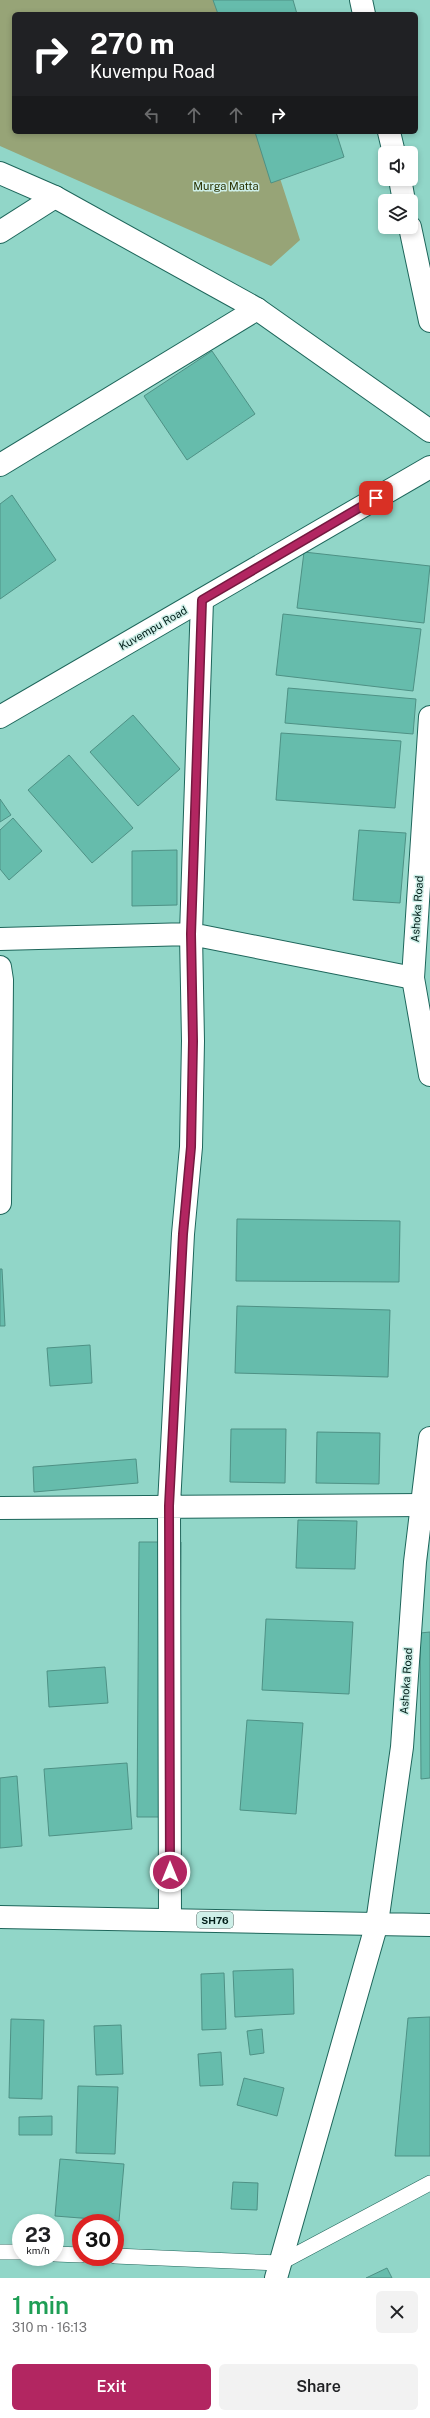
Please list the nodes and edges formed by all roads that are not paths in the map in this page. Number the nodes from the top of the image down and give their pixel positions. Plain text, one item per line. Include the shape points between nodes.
1 (361, 0) edge
2 (364, 12) edge
3 (390, 134) edge
4 (393, 146) edge
5 (0, 173) edge
6 (55, 197) junction
7 (0, 232) edge
8 (411, 234) edge
9 (256, 309) junction
10 (430, 321) edge
11 (430, 431) edge
12 (0, 465) edge
13 (430, 467) edge
14 (202, 600) junction
15 (0, 717) edge
16 (430, 717) edge
17 (191, 934) junction
18 (0, 939) edge
19 (0, 967) edge
20 (413, 978) junction
21 (430, 1075) edge
22 (0, 1203) edge
23 (430, 1438) edge
24 (422, 1504) junction
25 (169, 1506) junction
26 (0, 1508) edge
27 (0, 1917) edge
28 (170, 1920) junction
29 (377, 1923) junction
30 (430, 1925) edge
31 (430, 2183) edge
32 (0, 2252) edge
33 (12, 2252) edge
34 (124, 2257) edge
35 (278, 2271) edge

1 - 2 street
3 - 4 street
5 - 6 street
6 - 7 street
6 - 9 street
8 - 10 street
9 - 11 street
9 - 12 street
13 - 14 street, Kuvempu Road
14 - 15 street, Kuvempu Road
14 - 17 street
16 - 20 street, Ashoka Road
17 - 18 street
17 - 20 street
17 - 25 street via 191,1147 183,1234
19 - 22 street
20 - 21 street, Ashoka Road
23 - 24 street, Ashoka Road
24 - 25 street
24 - 29 street, Ashoka Road via 415,1562 402,1747
25 - 26 street
25 - 28 street
27 - 28 street, SH76
28 - 29 street, SH76
29 - 30 street, SH76
29 - 35 street, Ashoka Road
31 - 35 lane
32 - 33 lane
34 - 35 lane

